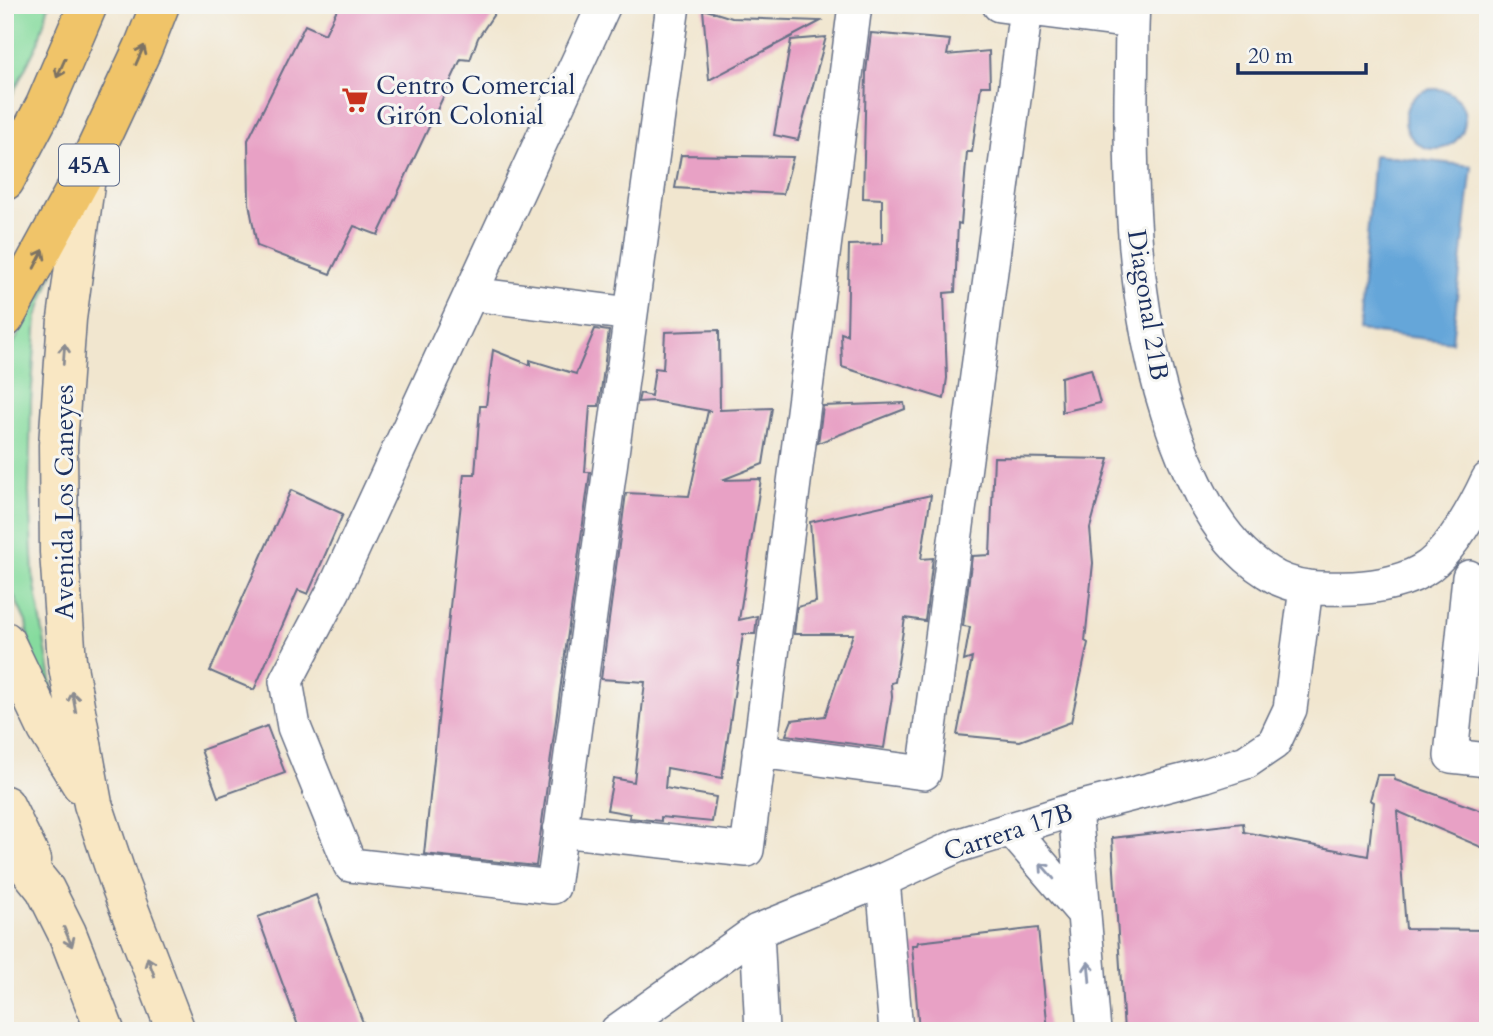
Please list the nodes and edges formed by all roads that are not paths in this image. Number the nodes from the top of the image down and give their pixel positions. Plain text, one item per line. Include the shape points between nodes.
1 (88, 5) edge
2 (160, 5) edge
3 (604, 5) edge
4 (673, 5) edge
5 (855, 5) edge
6 (1012, 7) edge
7 (1133, 14) edge
8 (87, 168) junction
9 (5, 181) edge
10 (472, 294) junction
11 (631, 314) junction
12 (5, 318) edge
13 (1488, 479) edge
14 (1429, 566) junction
15 (1478, 578) edge
16 (1306, 588) junction
17 (5, 641) edge
18 (759, 751) junction
19 (1488, 760) edge
20 (93, 804) junction
21 (5, 805) edge
22 (1075, 809) junction
23 (1011, 829) junction
24 (560, 830) junction
25 (5, 839) edge
26 (883, 880) junction
27 (45, 889) junction
28 (1084, 914) junction
29 (757, 931) junction
30 (105, 1031) edge
31 (176, 1031) edge
32 (617, 1031) edge
33 (762, 1031) edge
34 (897, 1031) edge
35 (1094, 1031) edge

1 -> 9 highway, 45A via 45,105
8 -> 2 highway, 45A
3 - 10 street
4 - 11 street
5 - 18 street
6 - 7 street
6 - 18 street via 924,773
7 - 16 street, Diagonal 21B via 1131,165 1136,246 1146,327 1160,389 1181,453 1232,543 1267,573
12 -> 8 highway, 45A
20 -> 8 main road, Avenida Los Caneyes via 67,661 58,552 58,445 66,319
10 - 11 street
10 - 24 street via 334,590 286,681 294,727 350,865 553,887
11 - 24 street
13 - 14 street via 1458,533
14 - 15 street
14 - 16 street via 1401,579 1364,587
15 - 19 street via 1451,756
16 - 22 street, Carrera 17B via 1290,709 1274,744 1245,762 1206,775
17 - 20 main road via 47,729
18 - 24 street via 747,850
31 -> 20 main road, Avenida Los Caneyes
21 - 27 main road
22 - 23 street, Carrera 17B
22 - 28 street
23 - 26 street, Carrera 17B via 957,846
28 -> 23 street
25 - 27 main road
26 - 29 street, Carrera 17B
26 - 34 street
27 -> 30 main road
35 -> 28 street
29 - 32 street, Carrera 17B
29 - 33 street

